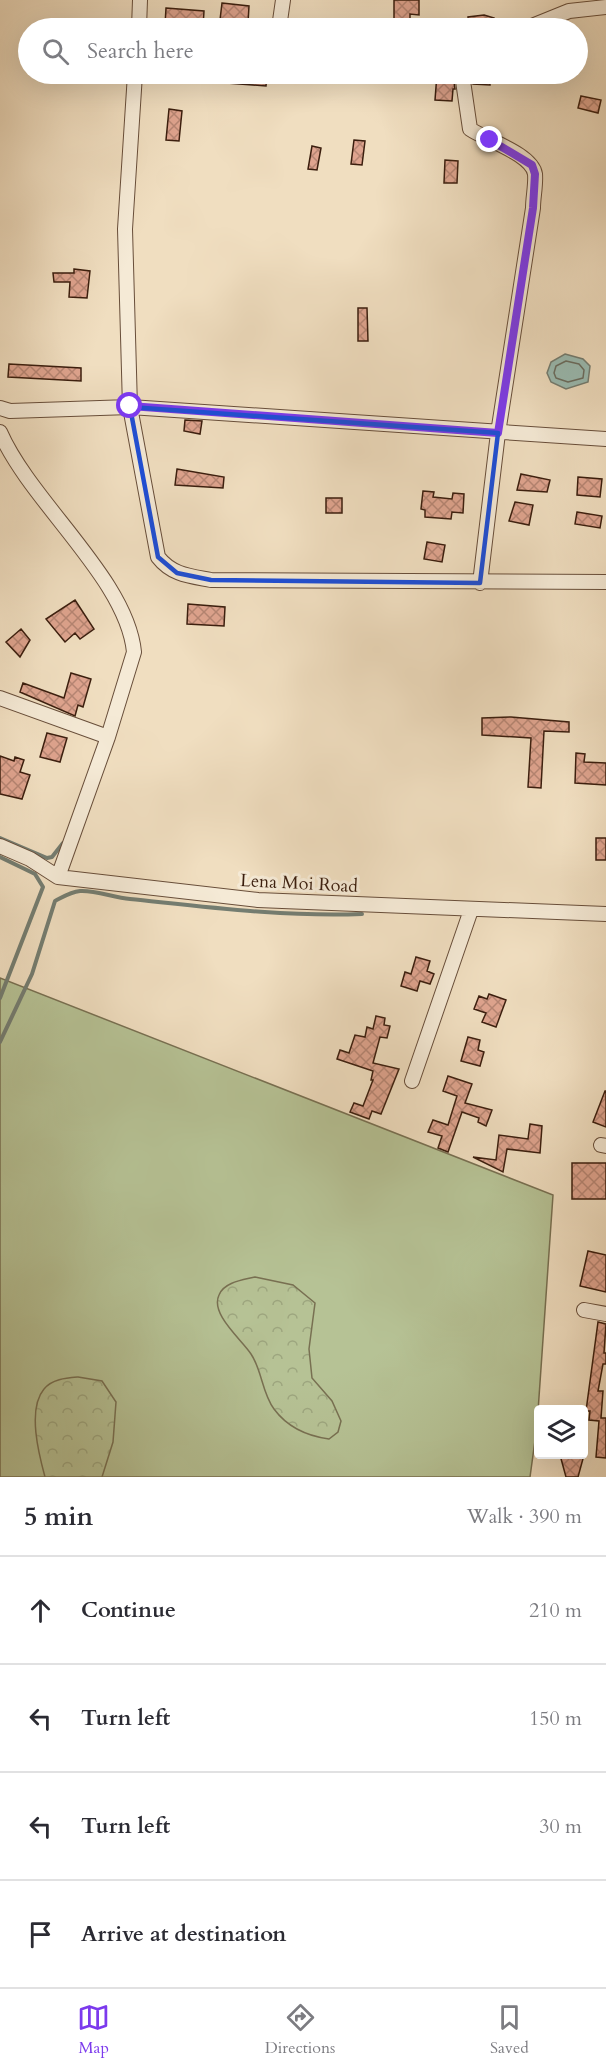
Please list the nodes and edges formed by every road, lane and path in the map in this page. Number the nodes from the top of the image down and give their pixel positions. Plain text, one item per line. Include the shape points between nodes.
1 (140, 0) edge
2 (283, 0) edge
3 (606, 7) edge
4 (139, 18) edge
5 (280, 18) edge
6 (554, 18) edge
7 (134, 84) edge
8 (463, 84) edge
9 (130, 406) junction
10 (0, 408) edge
11 (0, 432) edge
12 (498, 433) junction
13 (606, 439) edge
14 (606, 582) edge
15 (480, 583) junction
16 (0, 698) edge
17 (108, 736) junction
18 (0, 846) edge
19 (58, 877) junction
20 (471, 910) junction
21 (606, 914) edge
22 (412, 1082) dead end
23 (584, 1310) dead end
24 (606, 1314) edge

1 - 4 street
2 - 5 street
3 - 6 street
7 - 9 street via 125,229
8 - 12 street via 470,129 532,165 535,174
9 - 10 street via 10,411
9 - 12 street
9 - 15 street via 158,557 177,573 211,580
11 - 17 street via 26,478 95,567 129,629 134,652
12 - 13 street
12 - 15 street
14 - 15 street
16 - 17 street
17 - 19 street
18 - 19 street, Lena Moi Road
19 - 20 street, Lena Moi Road via 258,900
20 - 21 street, Lena Moi Road
20 - 22 street
23 - 24 street

